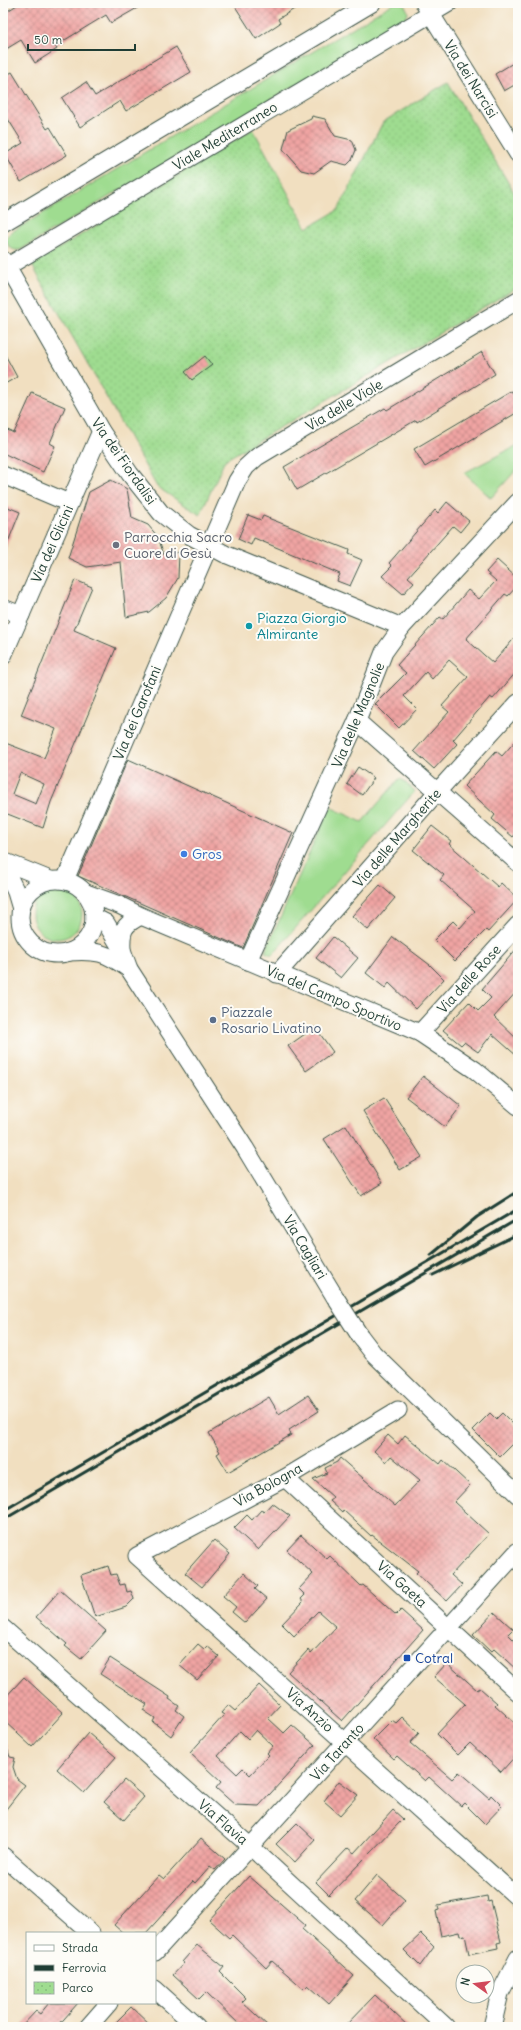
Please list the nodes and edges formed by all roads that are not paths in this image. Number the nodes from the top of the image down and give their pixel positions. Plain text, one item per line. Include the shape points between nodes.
1 (372, 3) edge
2 (448, 3) edge
3 (427, 8) edge
4 (518, 154) edge
5 (3, 223) edge
6 (4, 265) edge
7 (518, 300) edge
8 (101, 431) junction
9 (3, 476) edge
10 (518, 502) edge
11 (70, 503) junction
12 (208, 546) junction
13 (3, 608) edge
14 (21, 615) junction
15 (402, 627) junction
16 (3, 656) edge
17 (518, 703) edge
18 (357, 721) junction
19 (437, 792) junction
20 (3, 861) edge
21 (518, 863) edge
22 (3, 865) edge
23 (57, 880) junction
24 (86, 893) junction
25 (21, 909) junction
26 (139, 915) junction
27 (94, 917) junction
28 (518, 926) edge
29 (122, 950) junction
30 (67, 952) junction
31 (248, 961) junction
32 (129, 969) junction
33 (277, 974) junction
34 (420, 1033) junction
35 (518, 1106) edge
36 (398, 1410) dead end
37 (285, 1478) junction
38 (518, 1495) edge
39 (518, 1551) edge
40 (137, 1556) joint
41 (449, 1627) junction
42 (3, 1628) edge
43 (518, 1692) edge
44 (346, 1742) junction
45 (251, 1847) junction
46 (3, 1856) edge
47 (518, 1898) edge
48 (90, 1932) edge
49 (156, 1951) edge
50 (518, 1958) edge
51 (156, 1990) edge
52 (109, 2004) edge
53 (443, 2024) edge
54 (88, 2027) edge
55 (197, 2027) edge
56 (492, 2027) edge

1 - 5 street
2 - 3 street, Viale Mediterraneo
3 - 4 street, Via dei Narcisi
3 - 6 street, Viale Mediterraneo
6 - 8 street, Via dei Fiordalisi
7 - 12 street, Via delle Viole via 254,459 240,476
8 - 11 street, Via dei Glicini
8 - 12 street, Via dei Fiordalisi via 161,513
9 - 11 street
10 - 15 street, Via delle Magnolie
11 - 14 street, Via dei Glicini
12 - 15 street, Via dei Fiordalisi
12 - 23 street, Via dei Garofani
13 - 14 street
14 - 16 street, Via dei Glicini
15 - 18 street, Via delle Magnolie via 384,652
17 - 19 street, Via delle Margherite
18 - 19 street
18 - 31 street, Via delle Magnolie
19 - 21 street
19 - 33 street, Via delle Margherite
20 - 23 street
22 - 25 street
23 - 24 street via 76,885
23 - 25 street via 40,884 31,890
24 - 26 street, Via del Campo Sportivo
24 - 27 street
25 - 30 street via 22,928 32,944 48,953
26 - 27 street, Via del Campo Sportivo via 107,914
26 - 29 street via 124,928
26 - 31 street, Via del Campo Sportivo
27 - 29 street, Via Cagliari via 106,923
27 - 30 street via 92,929 86,939 78,947
28 - 34 street, Via delle Rose
29 - 32 street, Via Cagliari
30 - 32 street, Via Cagliari via 93,951 113,958
31 - 33 street, Via del Campo Sportivo
32 - 38 street, Via Cagliari, bridge via 245,1148 360,1336 373,1353
33 - 34 street, Via del Campo Sportivo
34 - 35 street, Via del Campo Sportivo via 475,1070
36 - 37 street, Via Bologna
37 - 40 street, Via Bologna
37 - 41 street, Via Gaeta
39 - 41 street, Via Taranto
40 - 44 street, Via Anzio
41 - 43 street, Via Gaeta
41 - 44 street, Via Taranto
42 - 45 street, Via Flavia
44 - 45 street, Via Taranto
44 - 47 street, Via Anzio
45 - 49 street, Via Taranto
45 - 53 street, Via Flavia
46 - 48 street
50 - 56 street via 505,1981 496,2005
51 - 55 street
52 - 54 street

